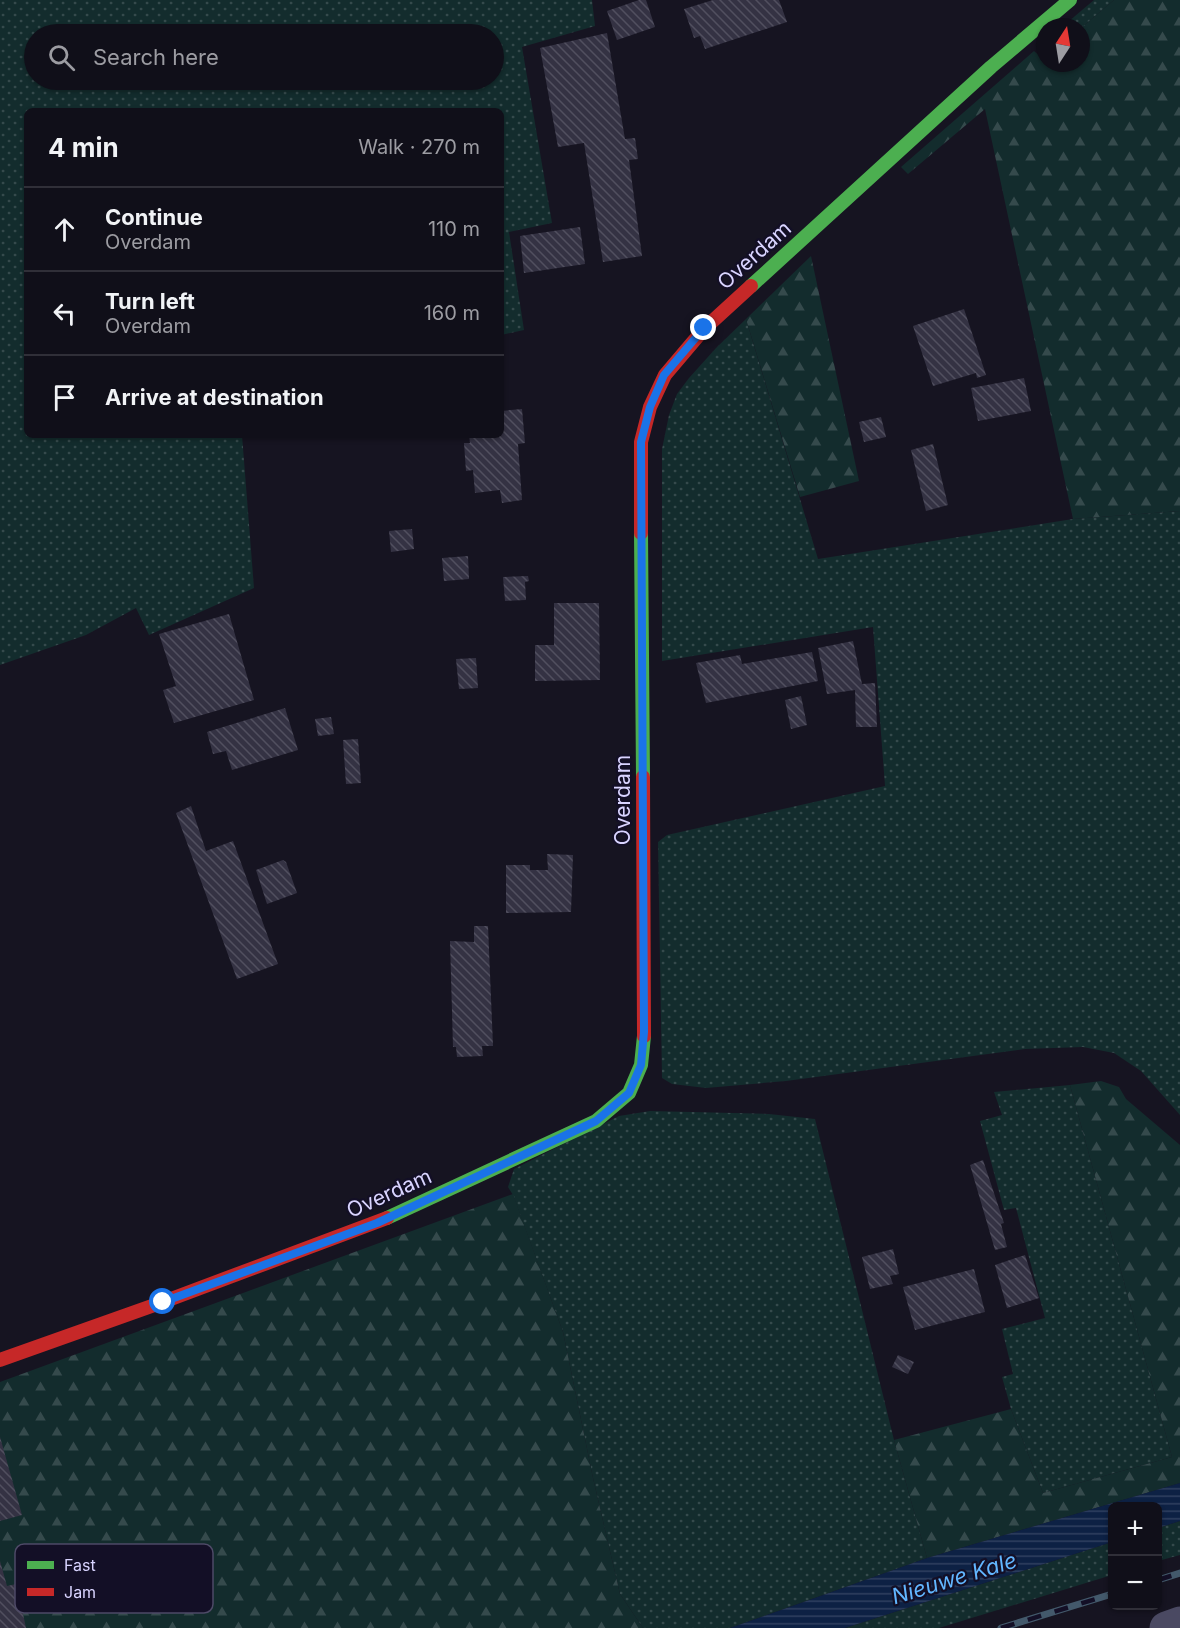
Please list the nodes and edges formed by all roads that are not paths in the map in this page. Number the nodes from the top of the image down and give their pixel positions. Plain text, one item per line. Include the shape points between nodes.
1 (1070, 0) edge
2 (0, 1360) edge
3 (1180, 1623) edge
4 (1166, 1628) edge

1 - 2 street, Overdam via 704,328 664,375 650,407 641,442 644,1032 641,1065 629,1093 596,1121 377,1223
3 - 4 street

